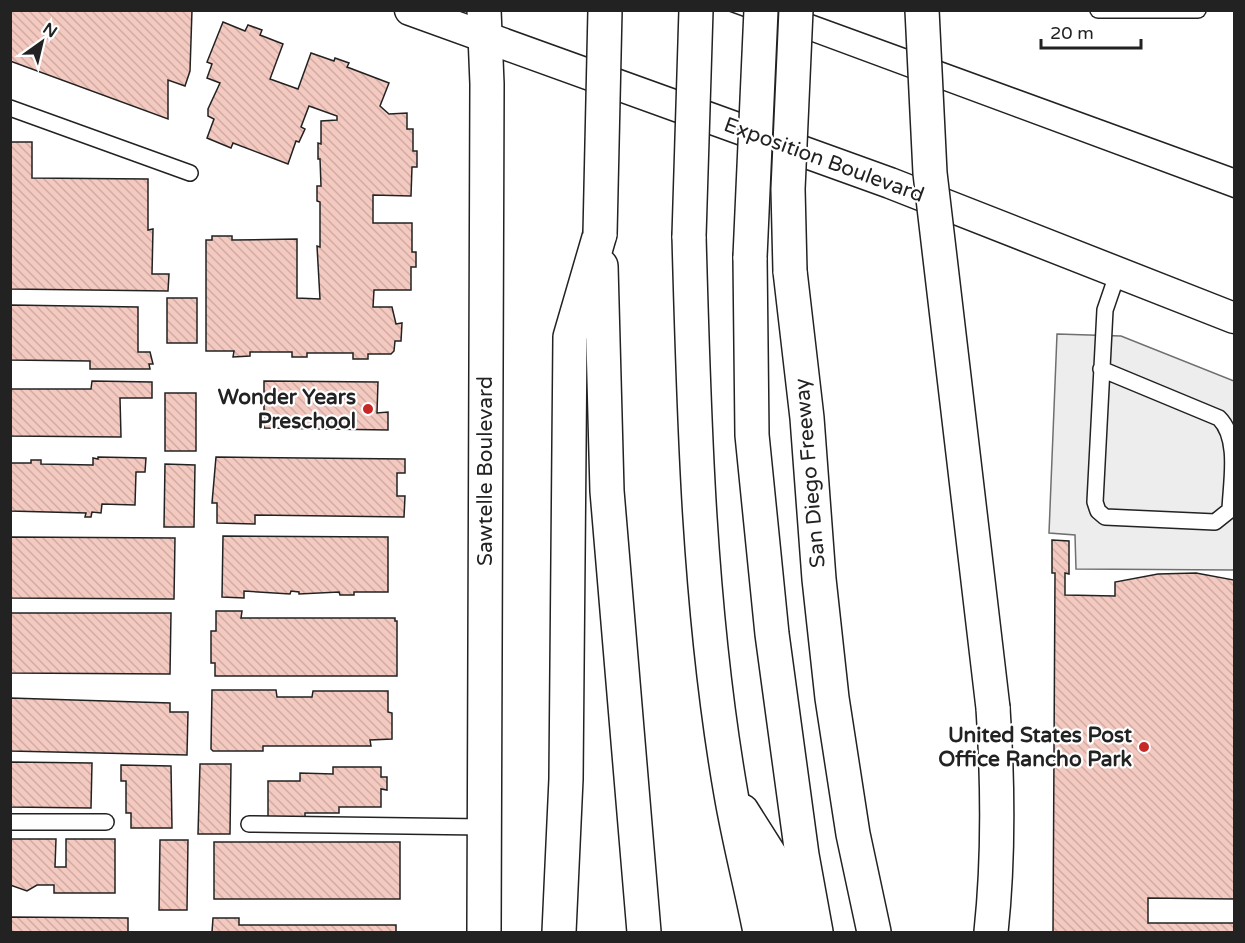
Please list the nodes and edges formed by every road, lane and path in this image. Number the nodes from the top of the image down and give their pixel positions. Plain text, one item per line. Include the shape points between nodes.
1 (410, 10) edge
2 (605, 10) edge
3 (696, 10) edge
4 (761, 10) edge
5 (796, 10) edge
6 (922, 10) edge
7 (1098, 10) edge
8 (1198, 10) edge
9 (485, 25) edge
10 (10, 108) edge
11 (190, 173) dead end
12 (600, 234) junction
13 (1118, 272) junction
14 (1234, 318) edge
15 (1101, 369) junction
16 (731, 794) junction
17 (10, 822) edge
18 (106, 822) dead end
19 (249, 824) dead end
20 (484, 827) junction
21 (484, 933) edge
22 (559, 933) edge
23 (644, 933) edge
24 (760, 933) edge
25 (793, 933) edge
26 (816, 933) edge
27 (874, 933) edge
28 (990, 933) edge

1 - 9 street, Exposition Boulevard
2 - 12 main road, bridge
3 - 16 main road, bridge via 689,236 693,388 701,537
4 - 26 main road, bridge via 750,257 753,447 774,645
5 - 27 main road, San Diego Freeway, bridge via 788,189 789,271 807,418 832,698 853,834
6 - 28 main road, bridge via 930,172 993,708 998,790 996,885
7 - 8 lane
9 - 13 street, Exposition Boulevard
9 - 20 main road, Sawtelle Boulevard
10 - 11 lane
12 - 22 main road via 570,337 566,779
12 - 23 main road via 607,490
13 - 14 street, Exposition Boulevard
13 - 15 lane via 1105,310
15 - 15 lane via 1095,502 1098,511 1105,518 1215,522 1223,517 1230,510 1232,439 1227,426 1219,418
16 - 24 main road
16 - 25 main road via 780,871
17 - 18 lane
19 - 20 lane
20 - 21 main road, Sawtelle Boulevard

